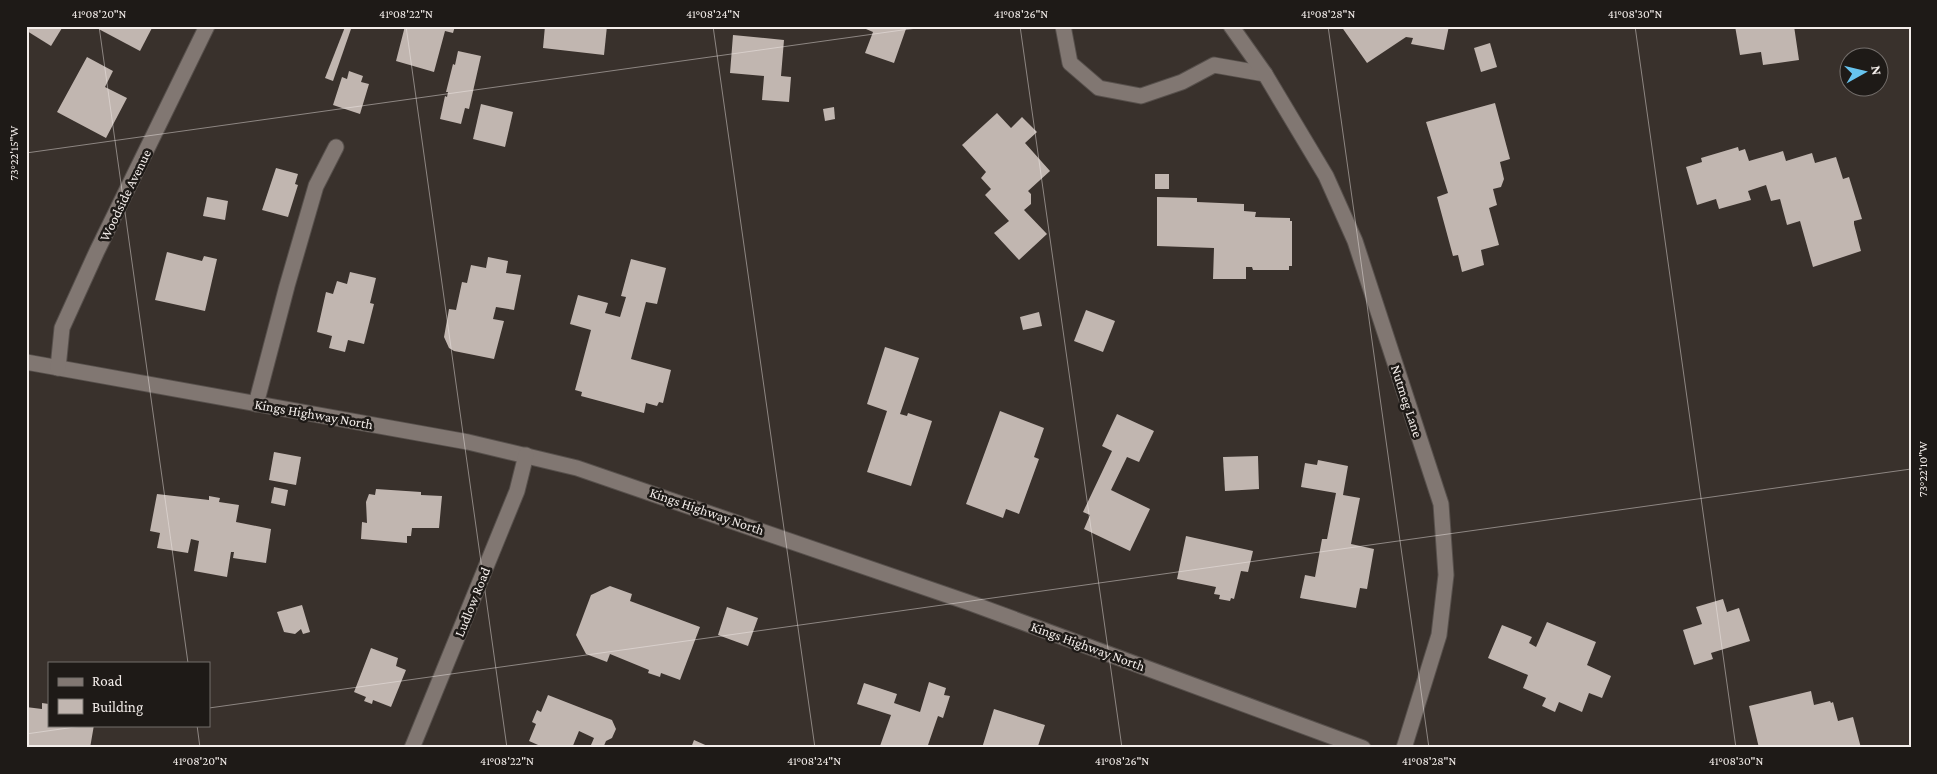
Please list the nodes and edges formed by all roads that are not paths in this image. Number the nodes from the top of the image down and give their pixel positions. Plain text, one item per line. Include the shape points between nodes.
1 (207, 26) edge
2 (1063, 26) edge
3 (1231, 26) edge
4 (1265, 74) junction
5 (336, 147) dead end
6 (26, 362) edge
7 (58, 368) junction
8 (256, 404) junction
9 (526, 455) junction
10 (412, 748) edge
11 (1362, 748) edge
12 (1404, 748) edge

1 - 7 street, Woodside Avenue via 62,328
2 - 4 street via 1070,63 1099,88 1141,96 1182,82 1214,65
3 - 4 street, Nutmeg Lane
4 - 12 street, Nutmeg Lane via 1326,176 1355,242 1441,504 1446,575 1439,635
5 - 8 street via 316,186
6 - 7 street, Kings Highway North
7 - 8 street, Kings Highway North
8 - 9 street, Kings Highway North
9 - 10 street, Ludlow Road via 518,491
9 - 11 street, Kings Highway North via 605,476 832,554

